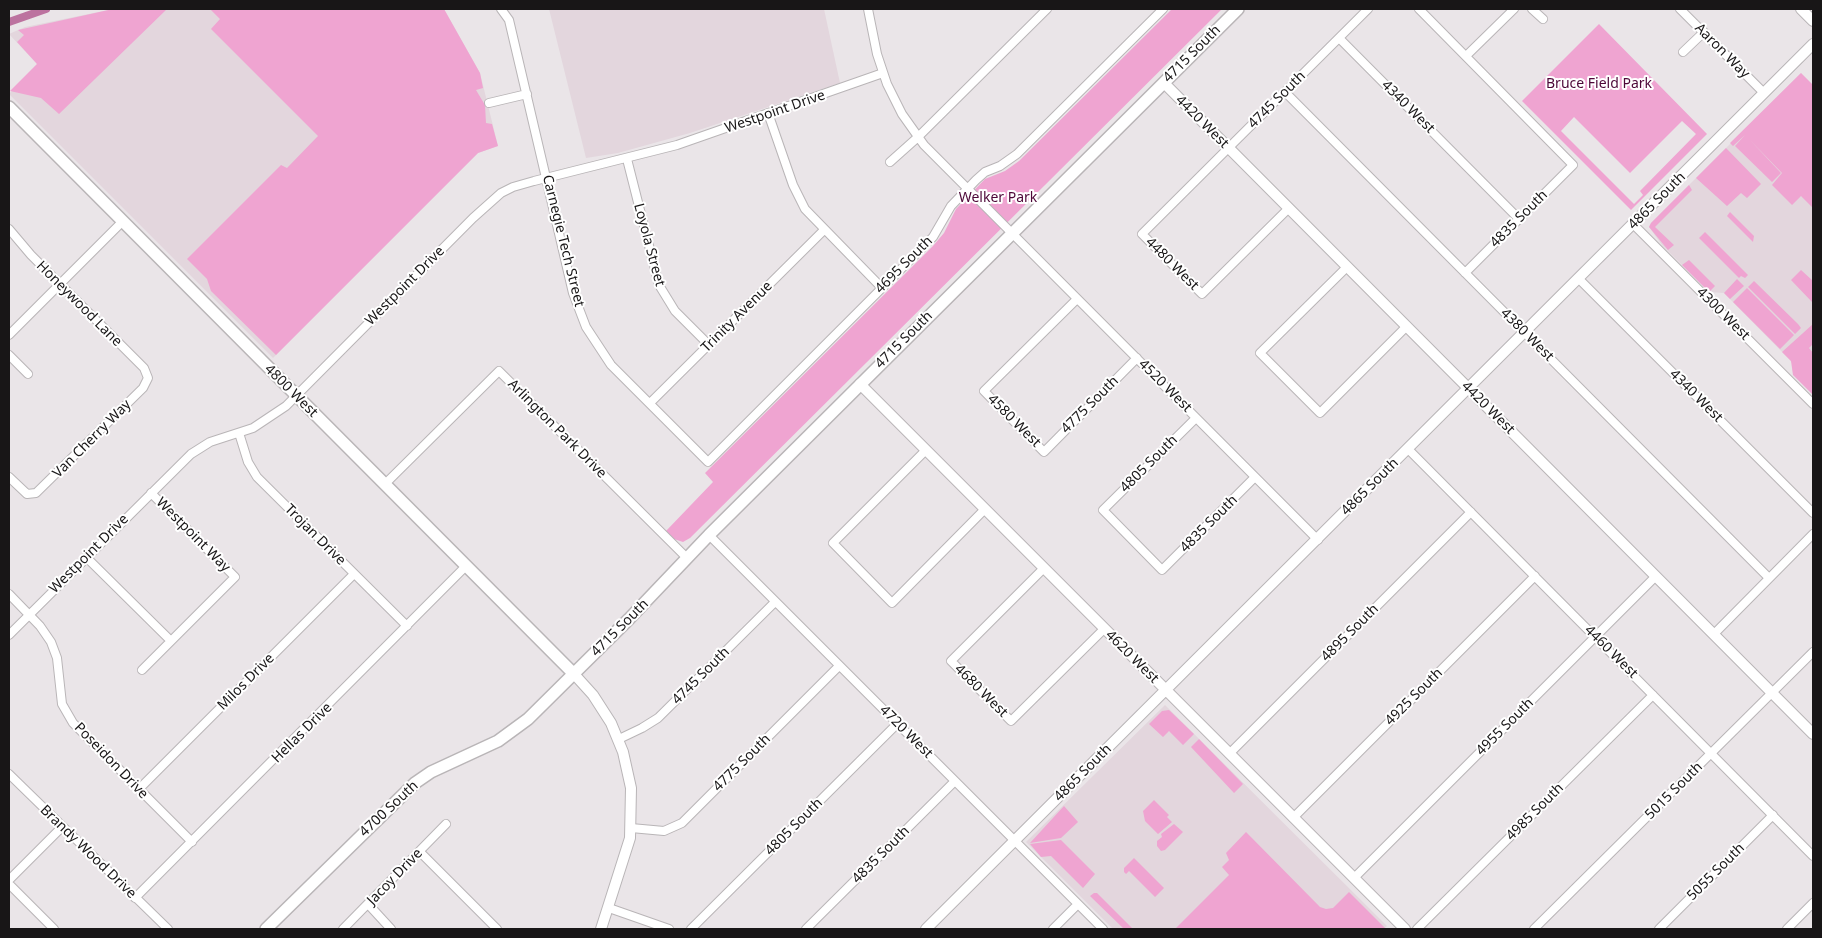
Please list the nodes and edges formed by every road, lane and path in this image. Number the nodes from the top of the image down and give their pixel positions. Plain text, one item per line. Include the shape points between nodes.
1 (501, 9) edge
2 (868, 9) edge
3 (1047, 9) edge
4 (1163, 9) edge
5 (1238, 9) edge
6 (1368, 9) edge
7 (1419, 9) edge
8 (1514, 9) edge
9 (1532, 9) edge
10 (1680, 9) edge
11 (1801, 9) edge
12 (1543, 19) dead end
13 (1813, 21) edge
14 (1704, 32) junction
15 (1339, 38) junction
16 (1813, 44) edge
17 (1683, 52) dead end
18 (1466, 56) junction
19 (883, 73) junction
20 (1164, 83) junction
21 (1285, 92) junction
22 (1764, 93) junction
23 (527, 94) junction
24 (489, 103) dead end
25 (9, 107) edge
26 (768, 114) junction
27 (918, 137) junction
28 (1229, 148) junction
29 (627, 159) junction
30 (890, 162) dead end
31 (547, 178) junction
32 (968, 188) junction
33 (1289, 208) junction
34 (1519, 219) junction
35 (123, 221) junction
36 (1633, 224) junction
37 (9, 230) edge
38 (824, 230) junction
39 (1012, 233) junction
40 (1142, 234) joint
41 (1347, 267) junction
42 (1465, 273) junction
43 (1579, 279) junction
44 (60, 284) junction
45 (882, 288) junction
46 (1077, 299) junction
47 (1407, 326) junction
48 (1525, 333) junction
49 (9, 335) edge
50 (708, 345) junction
51 (9, 355) edge
52 (1137, 358) junction
53 (28, 374) dead end
54 (148, 378) joint
55 (860, 384) junction
56 (1469, 388) junction
57 (296, 395) junction
58 (650, 403) junction
59 (1813, 404) edge
60 (1196, 418) junction
61 (239, 434) junction
62 (1408, 449) junction
63 (926, 450) junction
64 (1044, 452) joint
65 (708, 462) joint
66 (9, 477) edge
67 (1255, 477) junction
68 (385, 484) junction
69 (151, 493) junction
70 (985, 509) junction
71 (1471, 512) junction
72 (1813, 513) edge
73 (1813, 534) edge
74 (709, 535) junction
75 (1318, 540) junction
76 (86, 557) junction
77 (687, 558) junction
78 (466, 566) junction
79 (1044, 568) junction
80 (1162, 570) joint
81 (354, 574) junction
82 (1535, 576) junction
83 (1656, 576) junction
84 (1769, 578) junction
85 (9, 594) edge
86 (775, 602) junction
87 (29, 615) junction
88 (406, 626) junction
89 (1104, 628) junction
90 (1714, 634) junction
91 (9, 635) edge
92 (1595, 637) junction
93 (170, 640) junction
94 (1813, 652) edge
95 (839, 666) junction
96 (142, 670) dead end
97 (574, 674) junction
98 (1166, 690) junction
99 (1772, 693) junction
100 (1653, 695) junction
101 (897, 724) junction
102 (1813, 734) edge
103 (619, 739) junction
104 (1711, 753) junction
105 (1229, 754) junction
106 (9, 774) edge
107 (955, 781) junction
108 (139, 789) junction
109 (1773, 816) junction
110 (1293, 818) junction
111 (446, 824) dead end
112 (62, 827) junction
113 (630, 828) junction
114 (1014, 841) junction
115 (192, 842) junction
116 (420, 852) junction
117 (1813, 856) edge
118 (1354, 878) junction
119 (9, 880) edge
120 (9, 884) edge
121 (136, 898) junction
122 (1813, 903) edge
123 (368, 904) junction
124 (1078, 904) junction
125 (608, 908) junction
126 (54, 929) edge
127 (168, 929) edge
128 (266, 929) edge
129 (343, 929) edge
130 (391, 929) edge
131 (497, 929) edge
132 (601, 929) edge
133 (669, 929) edge
134 (691, 929) edge
135 (806, 929) edge
136 (926, 929) edge
137 (1053, 929) edge
138 (1102, 929) edge
139 (1405, 929) edge
140 (1417, 929) edge
141 (1534, 929) edge
142 (1659, 929) edge
143 (1787, 929) edge

1 - 23 street, Carnegie Tech Street via 510,20
2 - 19 street, 4520 West
3 - 27 street
4 - 32 street, 4695 South via 1017,154 1005,164 985,172
5 - 20 main road, 4715 South
6 - 15 street, 4745 South
7 - 18 street
8 - 18 street
9 - 12 street
10 - 14 street, Aaron Way
11 - 13 street
14 - 17 street
14 - 22 street, Aaron Way
15 - 21 street, 4745 South
15 - 34 street, 4340 West
16 - 22 street, 4865 South
18 - 34 street, 4835 South via 1574,165
19 - 26 street, Westpoint Drive
19 - 27 street, 4520 West via 902,114
20 - 28 street, 4420 West
20 - 39 main road, 4715 South
21 - 28 street, 4745 South
21 - 42 street, 4380 West
22 - 36 street, 4865 South
23 - 24 street
23 - 31 street, Carnegie Tech Street
25 - 35 main road, 4800 West
26 - 29 street, Westpoint Drive
26 - 38 street via 798,197
27 - 30 street
27 - 32 street, 4520 West
28 - 33 street, 4420 West
28 - 40 street, 4745 South
29 - 31 street, Westpoint Drive
29 - 50 street, Loyola Street via 658,285 675,311
31 - 57 street, Westpoint Drive via 513,187 491,200
31 - 58 street, Carnegie Tech Street via 574,293 586,327 611,364
32 - 39 street, 4520 West
32 - 45 street, 4695 South via 951,206 933,237
33 - 40 street, 4480 West via 1202,294
33 - 41 street, 4420 West
34 - 42 street, 4835 South
35 - 44 street
35 - 57 main road, 4800 West
36 - 43 street, 4865 South
36 - 59 street, 4300 West
37 - 44 street, Honeywood Lane
38 - 45 street
38 - 50 street, Trinity Avenue
39 - 46 street, 4520 West
39 - 55 main road, 4715 South
41 - 47 street, 4420 West
41 - 47 street via 1260,353 1320,413
42 - 48 street, 4380 West
43 - 48 street, 4865 South
43 - 72 street, 4340 West
44 - 49 street
44 - 54 street, Honeywood Lane via 144,368
45 - 65 street, 4695 South
46 - 52 street, 4520 West
46 - 64 street, 4580 West via 984,391
47 - 56 street, 4420 West
48 - 56 street, 4865 South
48 - 84 street, 4380 West
50 - 58 street, Trinity Avenue
51 - 53 street
52 - 60 street, 4520 West
52 - 64 street, 4775 South
54 - 66 street, Van Cherry Way via 144,388 36,493 30,495
55 - 63 street, 4620 West
55 - 74 main road, 4715 South
56 - 62 street, 4865 South
56 - 83 street, 4420 West
57 - 61 street, Westpoint Drive via 265,422
57 - 68 main road, 4800 West
58 - 65 street, Carnegie Tech Street
60 - 67 street, 4520 West
60 - 80 street, 4805 South via 1103,510
61 - 69 street, Westpoint Drive via 200,447
61 - 81 street, Trojan Drive via 254,473
62 - 71 street, 4460 West
62 - 75 street, 4865 South
63 - 70 street, 4620 West
63 - 70 street via 833,543 892,603
67 - 75 street, 4520 West
67 - 80 street, 4835 South
68 - 77 street, Arlington Park Drive via 499,371
68 - 78 main road, 4800 West
69 - 76 street, Westpoint Drive
69 - 93 street, Westpoint Way via 234,576
70 - 79 street, 4620 West
71 - 82 street, 4460 West
71 - 105 street, 4895 South
73 - 84 street
74 - 77 main road, 4715 South
74 - 86 street, 4720 West
75 - 98 street, 4865 South
76 - 87 street, Westpoint Drive
76 - 93 street
77 - 97 main road, 4715 South
78 - 88 street, Hellas Drive
78 - 97 main road, 4800 West
79 - 89 street, 4620 West
79 - 89 street, 4680 West via 951,661 1011,721
81 - 88 street, Trojan Drive
81 - 108 street, Milos Drive
82 - 92 street, 4460 West
82 - 110 street, 4925 South
83 - 90 street, 4420 West
83 - 92 street, 4955 South
84 - 90 street
85 - 87 street, Poseidon Drive
86 - 95 street, 4720 West
86 - 103 street, 4745 South via 658,718
87 - 91 street, Westpoint Drive
87 - 108 street, Poseidon Drive via 54,647 61,698 70,718
88 - 115 street, Hellas Drive
89 - 98 street, 4620 West
90 - 99 street, 4420 West
92 - 100 street, 4460 West
92 - 118 street, 4955 South
93 - 96 street
94 - 99 street, 5015 South
95 - 101 street, 4720 West
95 - 113 street, 4775 South via 682,823 664,831
97 - 103 street via 602,708
97 - 128 main road, 4700 South via 528,719 498,741 446,764 415,783
98 - 105 street, 4620 West
98 - 114 street, 4865 South
99 - 102 street, 4420 West
99 - 104 street, 5015 South
100 - 104 street, 4460 West
100 - 140 street, 4985 South
101 - 107 street, 4720 West
101 - 134 street, 4805 South
103 - 113 street via 631,788
104 - 109 street, 4460 West
104 - 141 street, 5015 South
105 - 110 street, 4620 West
106 - 112 street, Brandy Wood Drive
107 - 114 street, 4720 West
107 - 135 street, 4835 South
108 - 115 street, Poseidon Drive
109 - 117 street, 4460 West
109 - 142 street, 5055 South
110 - 118 street, 4620 West
111 - 116 street, Jacoy Drive
112 - 119 street
112 - 121 street, Brandy Wood Drive
113 - 125 street via 626,855
114 - 124 street, 4720 West
114 - 136 street, 4865 South
115 - 121 street, Hellas Drive
116 - 123 street, Jacoy Drive
116 - 131 street
118 - 139 street, 4620 West
120 - 126 street
121 - 127 street, Brandy Wood Drive
122 - 143 street
123 - 129 street, Jacoy Drive
123 - 130 street
124 - 137 street
124 - 138 street, 4720 West
125 - 132 street
125 - 133 street

